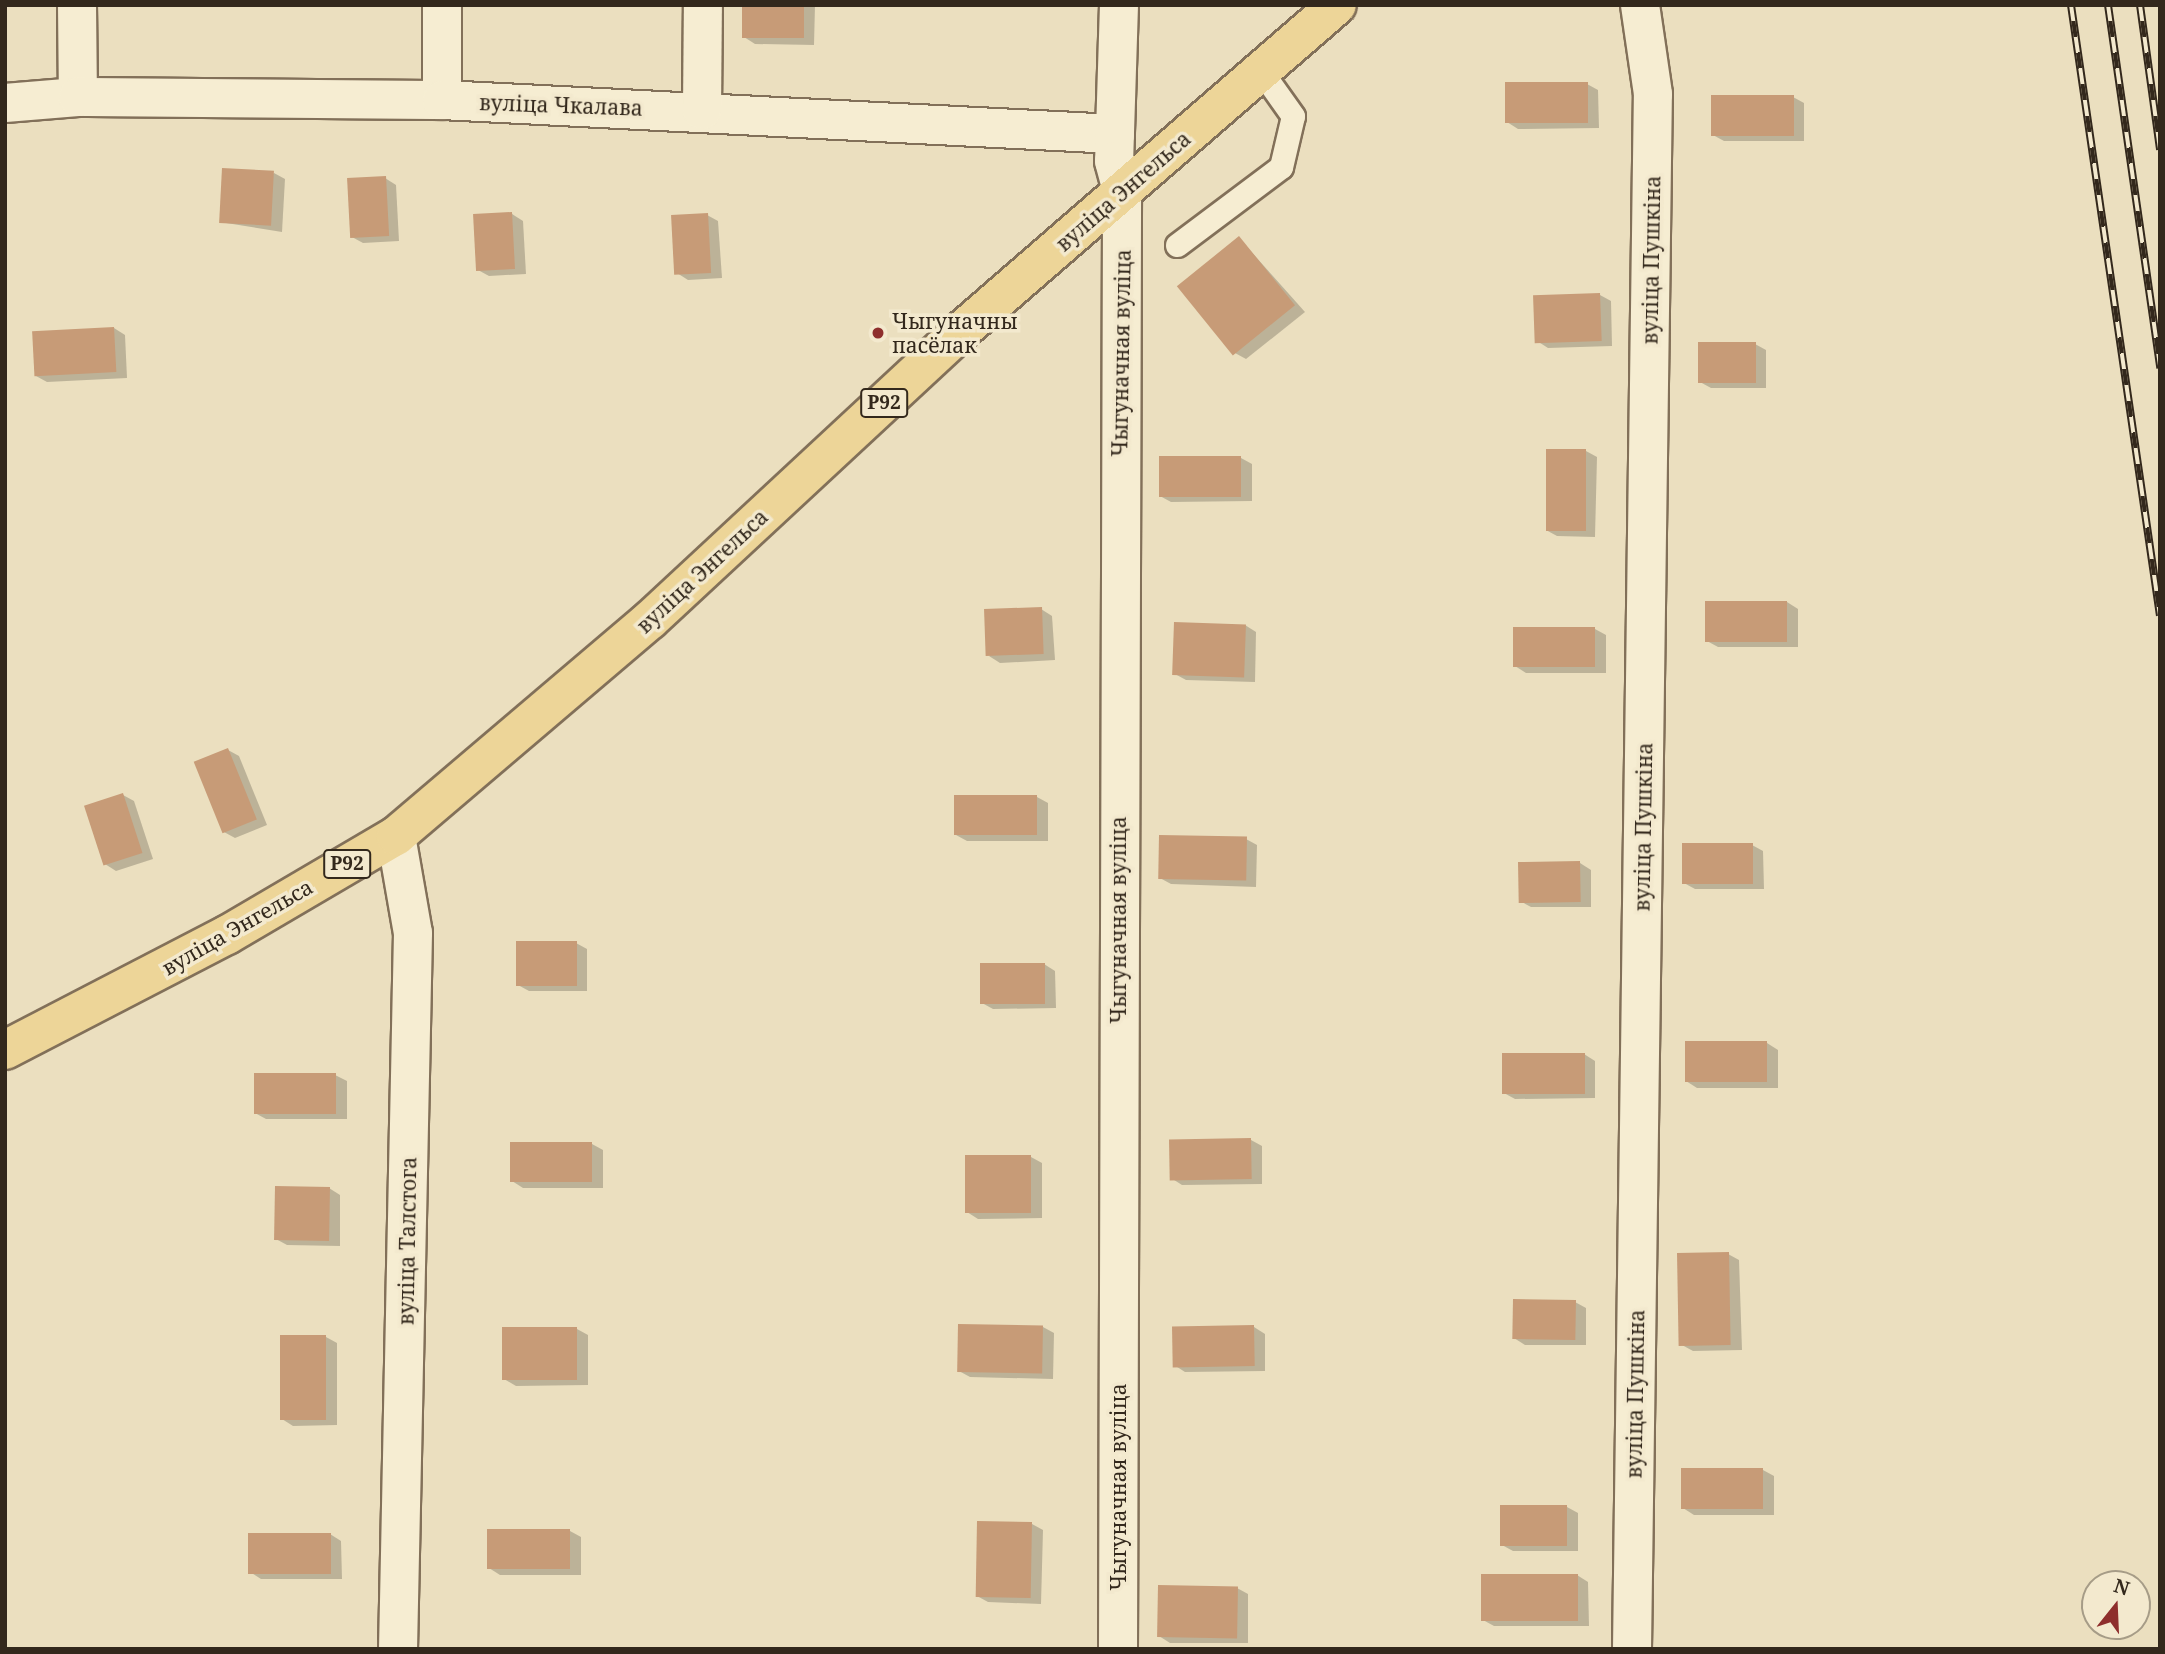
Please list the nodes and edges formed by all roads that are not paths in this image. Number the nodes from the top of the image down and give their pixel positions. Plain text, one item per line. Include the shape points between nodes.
1 (77, 5) edge
2 (442, 5) edge
3 (703, 5) edge
4 (1119, 5) edge
5 (1337, 5) edge
6 (1640, 5) edge
7 (1261, 71) junction
8 (78, 97) junction
9 (442, 100) junction
10 (5, 103) edge
11 (702, 110) junction
12 (1115, 134) junction
13 (1122, 191) junction
14 (1177, 245) dead end
15 (396, 836) junction
16 (5, 1051) edge
17 (398, 1649) edge
18 (1118, 1649) edge
19 (1632, 1649) edge

1 - 8 street
2 - 9 street
3 - 11 street
4 - 12 street, Чыгуначная вуліца
5 - 7 main road, вуліца Энгельса / Р92
6 - 19 street, вуліца Пушкіна via 1653,94
7 - 13 main road, вуліца Энгельса / Р92
7 - 14 lane via 1293,116 1281,167
8 - 9 street, вуліца Чкалава
8 - 10 street, вуліца Чкалава
9 - 11 street, вуліца Чкалава
11 - 12 street, вуліца Чкалава
12 - 13 street, Чыгуначная вуліца
13 - 15 main road, вуліца Энгельса / Р92 via 650,620
13 - 18 street, Чыгуначная вуліца
15 - 16 main road, вуліца Энгельса / Р92 via 227,935
15 - 17 street, вуліца Талстога via 413,933

